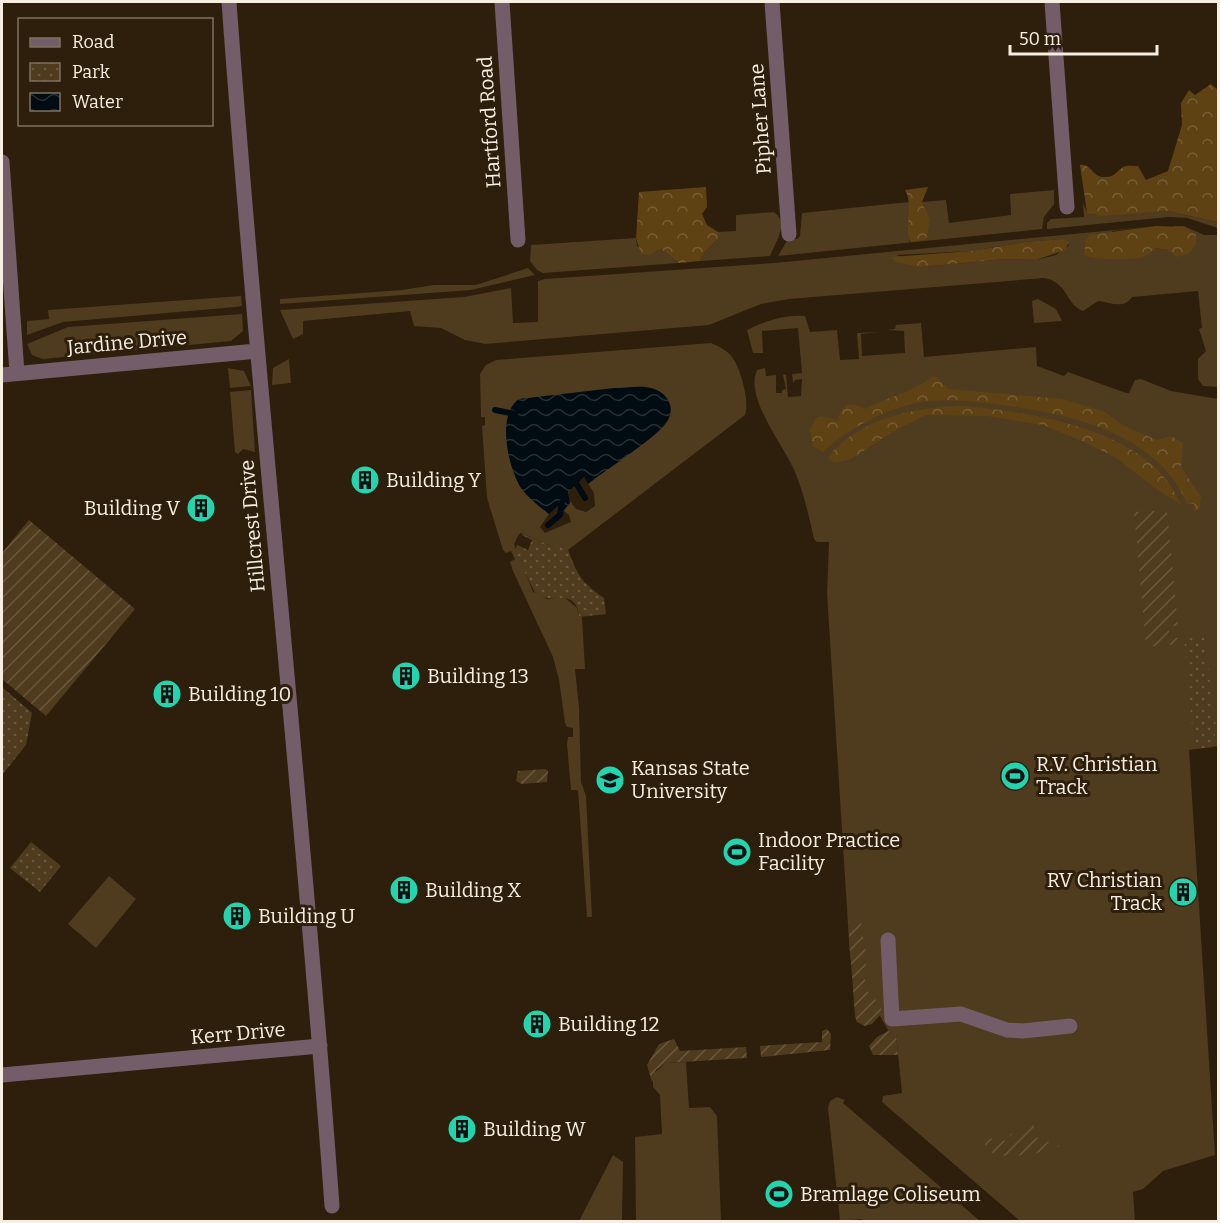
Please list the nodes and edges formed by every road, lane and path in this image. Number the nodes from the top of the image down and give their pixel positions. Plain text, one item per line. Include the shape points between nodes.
1 (230, 2) edge
2 (502, 2) edge
3 (772, 2) edge
4 (1052, 2) edge
5 (2, 162) edge
6 (1067, 207) dead end
7 (789, 234) dead end
8 (518, 240) dead end
9 (257, 351) junction
10 (9, 374) edge
11 (888, 940) dead end
12 (1070, 1026) dead end
13 (320, 1046) junction
14 (2, 1075) edge
15 (332, 1206) dead end

1 - 9 street, Hillcrest Drive
2 - 8 street, Hartford Road
3 - 7 street, Pipher Lane
4 - 6 street
5 - 10 street
9 - 10 street, Jardine Drive
9 - 13 street, Hillcrest Drive
11 - 12 street via 892,1019 961,1014 1007,1030
13 - 14 street, Kerr Drive
13 - 15 street

